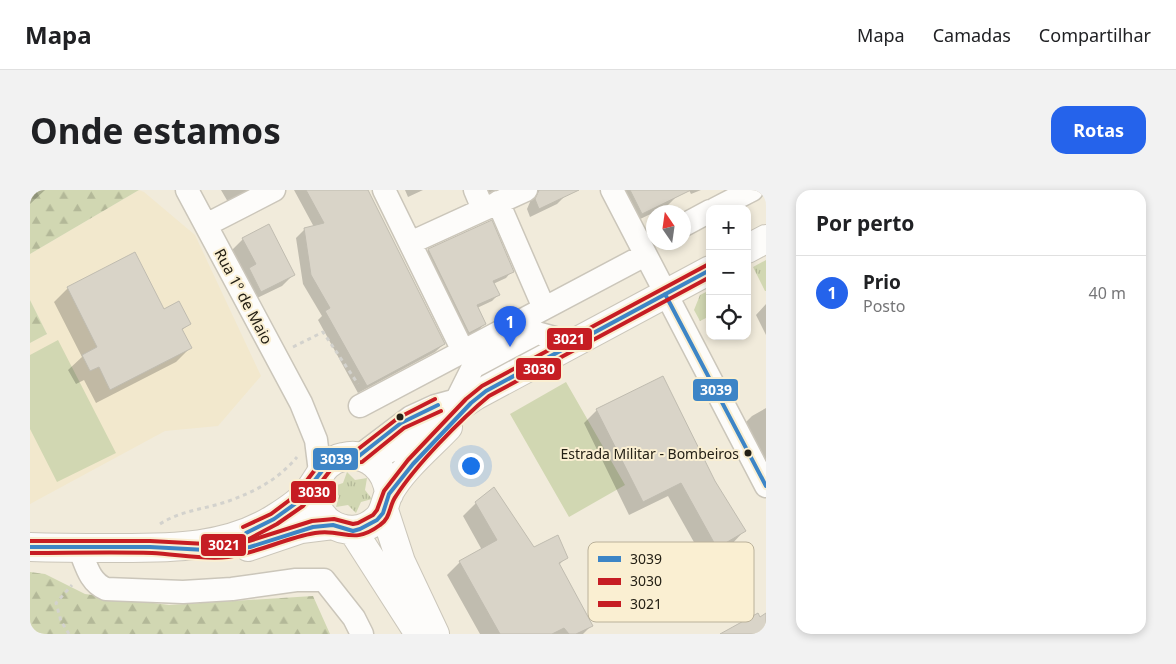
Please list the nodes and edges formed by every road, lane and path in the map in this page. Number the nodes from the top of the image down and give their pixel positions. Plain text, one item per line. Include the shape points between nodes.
1 (187, 190) edge
2 (274, 190) edge
3 (384, 190) edge
4 (526, 190) edge
5 (612, 190) edge
6 (752, 190) edge
7 (485, 201) edge
8 (723, 205) edge
9 (706, 213) edge
10 (691, 221) edge
11 (206, 225) junction
12 (766, 239) edge
13 (410, 243) junction
14 (646, 247) edge
15 (751, 247) edge
16 (647, 250) edge
17 (706, 272) edge
18 (665, 294) junction
19 (544, 308) junction
20 (573, 343) junction
21 (463, 351) junction
22 (276, 355) junction
23 (486, 391) junction
24 (456, 401) junction
25 (301, 403) junction
26 (365, 403) joint
27 (302, 450) dead end
28 (359, 457) junction
29 (318, 477) junction
30 (766, 486) edge
31 (387, 502) junction
32 (343, 528) junction
33 (153, 537) junction
34 (30, 547) edge
35 (79, 548) junction
36 (91, 577) junction
37 (69, 634) edge
38 (362, 634) edge
39 (420, 634) edge
40 (436, 634) edge

1 - 11 street, Rua 1º de Maio
2 - 11 street
3 - 13 street
4 - 7 street
5 - 14 street
6 - 8 street
7 - 13 street
7 - 19 street
9 - 10 street
11 - 22 street, Rua 1º de Maio
12 - 15 main road
13 - 21 street
14 - 19 street
16 - 18 street
17 - 18 main road
18 - 20 main road
18 - 30 street
19 - 21 street
20 - 23 main road
20 - 24 street via 537,333 473,366
21 - 26 street
22 - 25 street, Rua 1º de Maio
22 - 26 path via 323,332
23 - 24 street
23 - 28 main road via 411,438
23 - 31 main road via 417,459
24 - 28 street via 435,406 401,423
25 - 28 street, Rua 1º de Maio via 336,448
25 - 29 street, Rua 1º de Maio via 316,440
27 - 33 path via 270,483 226,502 169,518
28 - 29 main road via 328,463
28 - 31 main road via 385,475
29 - 32 main road via 315,503 326,520
29 - 33 main road via 307,494 290,508 250,532 217,542
31 - 32 main road via 377,520 369,526
31 - 40 main road via 400,562
32 - 33 main road via 302,529 261,544 224,552
32 - 39 main road
33 - 35 main road
34 - 35 main road
35 - 36 street
36 - 37 path via 69,586 56,603 60,621
36 - 38 street via 96,585 123,591 232,589 296,580 324,580 354,618

